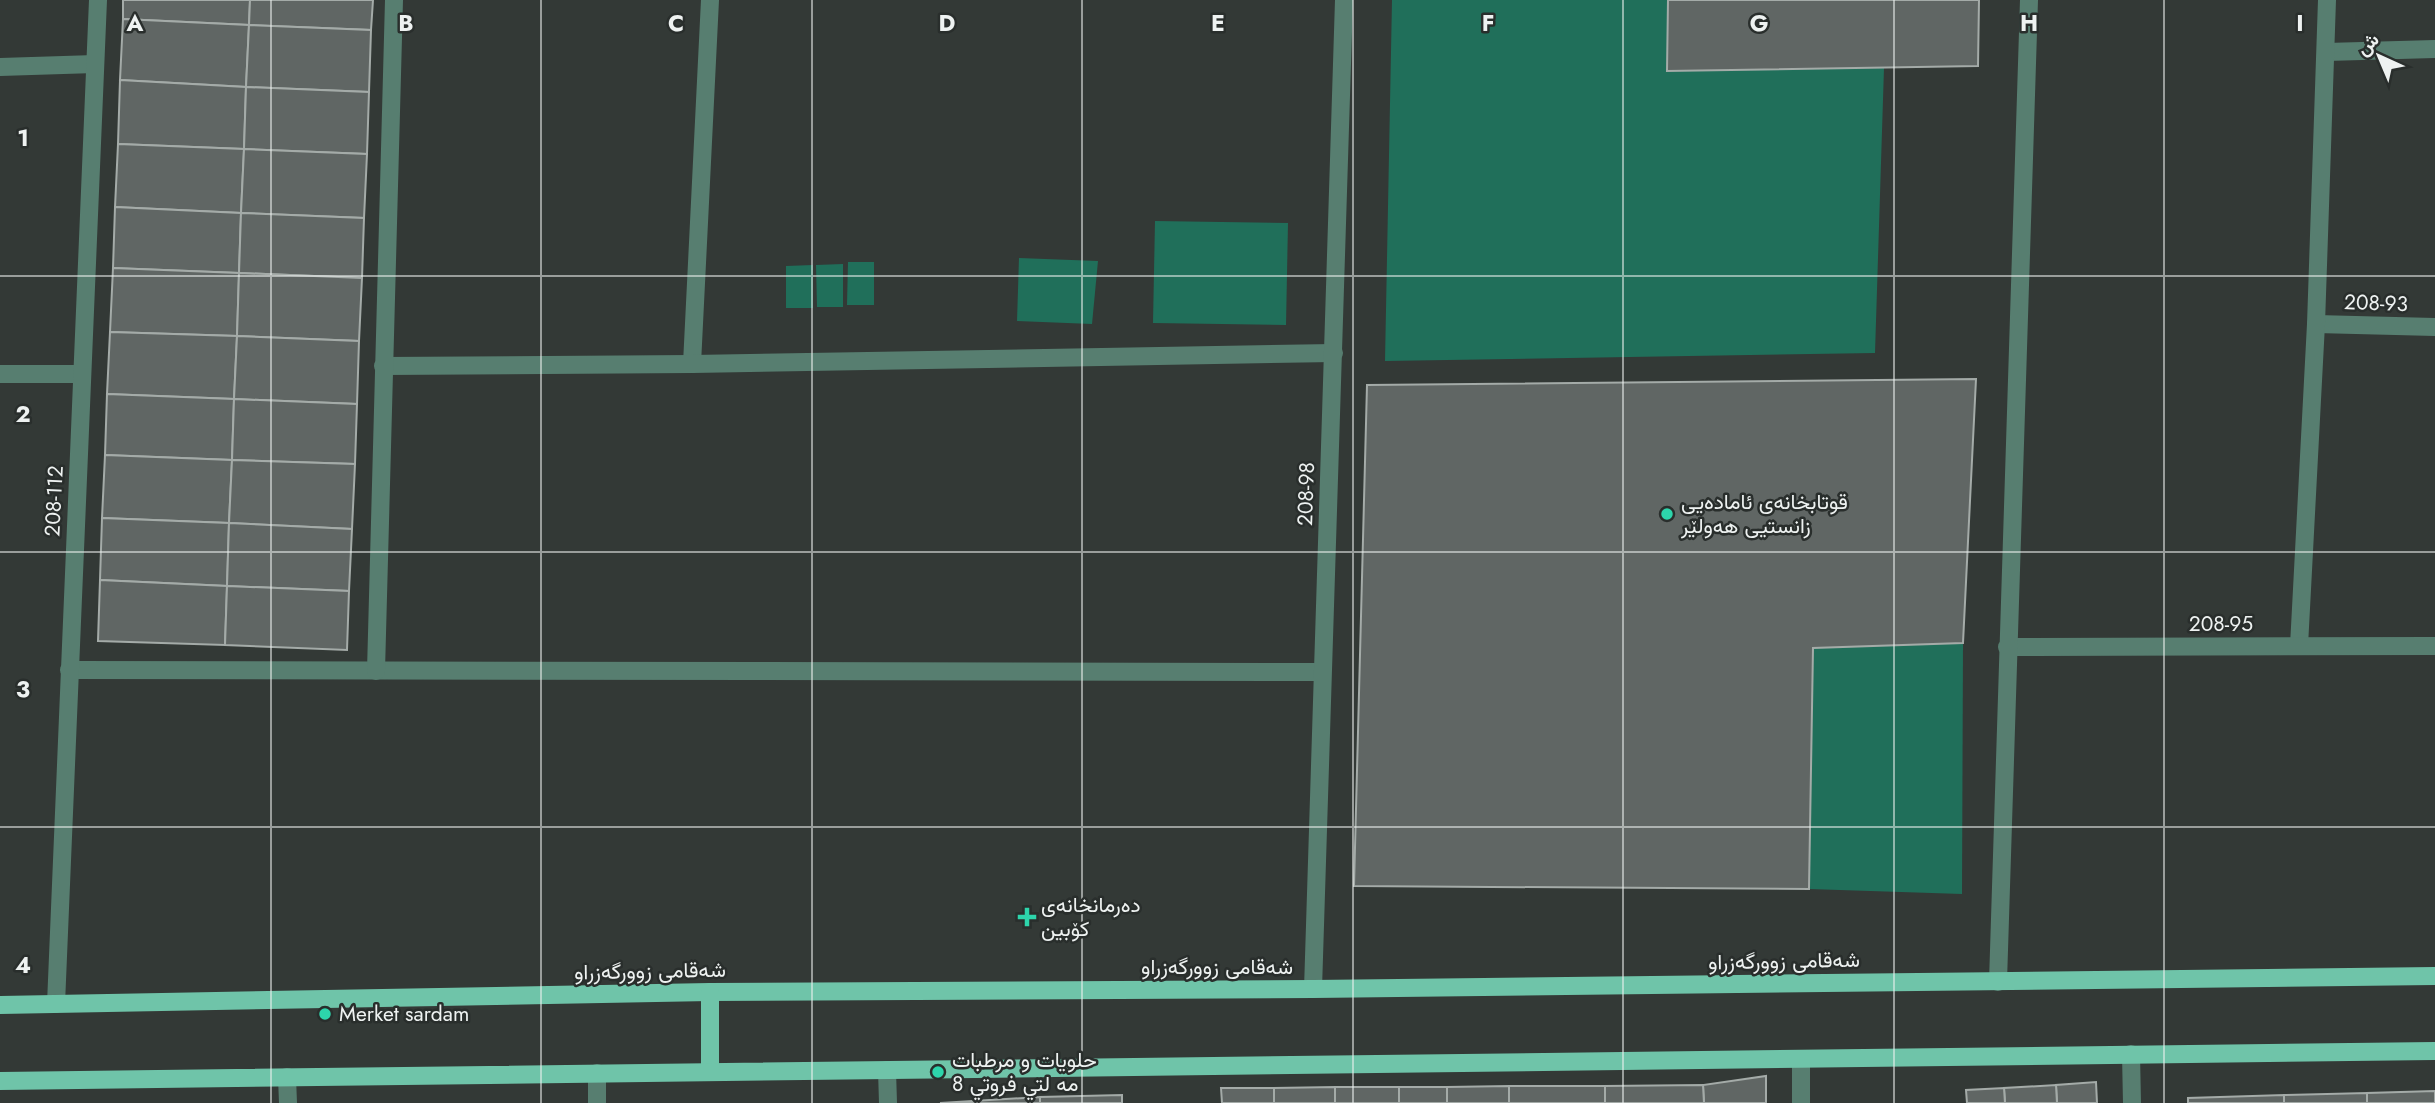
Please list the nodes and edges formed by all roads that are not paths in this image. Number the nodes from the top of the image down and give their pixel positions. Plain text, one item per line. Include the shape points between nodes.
1 (98, 0) edge
2 (394, 0) edge
3 (710, 0) edge
4 (1344, 0) edge
5 (2029, 0) edge
6 (2327, 0) edge
7 (2435, 49) edge
8 (2326, 52) junction
9 (95, 64) junction
10 (0, 67) edge
11 (2316, 324) junction
12 (2435, 327) edge
13 (1334, 353) junction
14 (692, 364) junction
15 (383, 366) junction
16 (0, 374) edge
17 (82, 374) junction
18 (2300, 646) junction
19 (2435, 646) edge
20 (2007, 647) junction
21 (69, 670) junction
22 (376, 671) junction
23 (1322, 672) junction
24 (2435, 976) edge
25 (1998, 982) junction
26 (1313, 989) junction
27 (710, 992) junction
28 (57, 1004) junction
29 (0, 1005) edge
30 (2435, 1051) edge
31 (2131, 1054) junction
32 (1801, 1059) junction
33 (887, 1070) junction
34 (710, 1071) junction
35 (597, 1073) junction
36 (287, 1077) junction
37 (0, 1081) edge
38 (288, 1103) edge
39 (597, 1103) edge
40 (888, 1103) edge
41 (1801, 1103) edge
42 (2132, 1103) edge

1 - 9 street, 208-112
2 - 15 street
3 - 14 street
4 - 13 street, 208-98
5 - 20 street
6 - 8 street
7 - 8 street
8 - 11 street
9 - 10 street
9 - 17 street, 208-112
11 - 12 street, 208-93
11 - 18 street
13 - 14 street
13 - 23 street, 208-98
14 - 15 street
15 - 22 street
16 - 17 street
17 - 21 street, 208-112
18 - 19 street, 208-95
18 - 20 street, 208-95
20 - 25 street
21 - 22 street
21 - 28 street, 208-112
22 - 23 street
23 - 26 street, 208-98
24 - 25 main road, شەقامی زوورگەزراو
25 - 26 main road, شەقامی زوورگەزراو
26 - 27 main road, شەقامی زوورگەزراو
27 - 28 main road, شەقامی زوورگەزراو
27 - 34 main road
28 - 29 main road, شەقامی زوورگەزراو
30 - 31 main road
31 - 32 main road
31 - 42 street
32 - 33 main road
32 - 41 street
33 - 34 main road
33 - 40 street
34 - 35 main road
35 - 36 main road
35 - 39 street
36 - 37 main road
36 - 38 street

